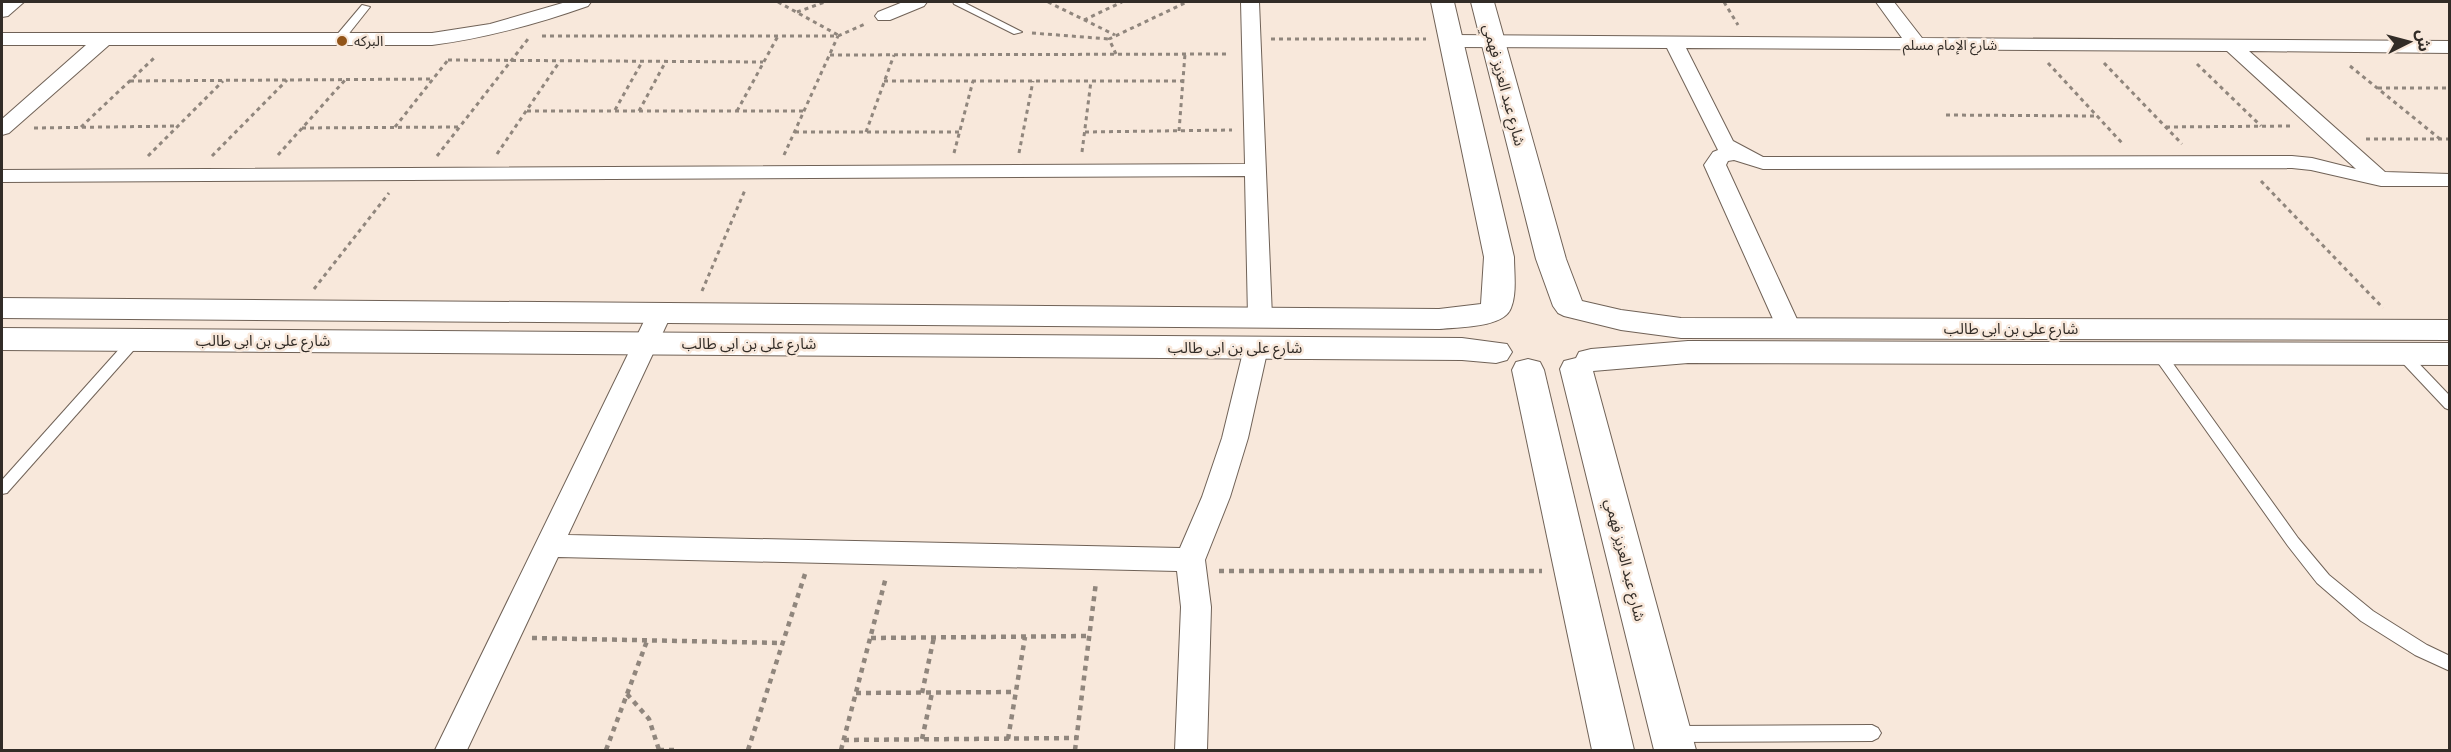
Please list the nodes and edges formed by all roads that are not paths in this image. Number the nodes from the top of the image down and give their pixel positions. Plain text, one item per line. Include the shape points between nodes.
1 (15, 2) edge
2 (582, 2) edge
3 (918, 2) edge
4 (957, 2) edge
5 (1250, 2) edge
6 (1442, 2) edge
7 (1482, 2) edge
8 (1885, 2) edge
9 (365, 7) dead end
10 (2, 12) edge
11 (884, 16) road end
12 (1017, 32) road end
13 (2, 39) edge
14 (104, 39) junction
15 (339, 39) junction
16 (1451, 40) junction
17 (1493, 42) junction
18 (1675, 44) junction
19 (1917, 45) junction
20 (2232, 46) junction
21 (2450, 47) edge
22 (2, 128) edge
23 (1735, 153) junction
24 (1255, 170) junction
25 (2, 176) edge
26 (2381, 180) junction
27 (2450, 180) edge
28 (1499, 257) junction
29 (1551, 259) junction
30 (1512, 305) junction
31 (1572, 307) junction
32 (2, 308) edge
33 (660, 313) junction
34 (1789, 328) junction
35 (2251, 330) junction
36 (2450, 330) edge
37 (1258, 333) junction
38 (1419, 334) junction
39 (2, 339) edge
40 (135, 340) junction
41 (1685, 340) junction
42 (2403, 342) junction
43 (645, 344) junction
44 (1496, 352) junction
45 (2159, 354) junction
46 (2272, 354) junction
47 (2450, 354) edge
48 (1583, 365) junction
49 (1528, 370) junction
50 (2450, 405) edge
51 (1537, 410) junction
52 (1587, 411) junction
53 (2, 489) edge
54 (548, 546) junction
55 (1192, 565) junction
56 (2450, 664) edge
57 (1872, 733) dead end
58 (1672, 742) edge
59 (451, 750) edge
60 (1191, 750) edge
61 (1613, 750) edge

1 - 10 street
2 - 15 street via 467,36
3 - 11 street
4 - 12 lane
5 - 24 street
6 - 16 street
7 - 17 street, شارع عبد العزيز فهمي
8 - 19 street
9 - 15 lane
13 - 14 street
14 - 15 street
14 - 22 street
16 - 17 street, شارع الإمام مسلم
16 - 28 street
17 - 18 street, شارع الإمام مسلم
17 - 29 street, شارع عبد العزيز فهمي
18 - 19 street, شارع الإمام مسلم
18 - 23 street via 1719,137
19 - 20 street, شارع الإمام مسلم
20 - 21 street, شارع الإمام مسلم
20 - 26 street
23 - 26 street via 1779,164 2292,162
23 - 34 street via 1720,156 1715,165
24 - 25 street
24 - 37 street
26 - 27 street
28 - 29 street via 1525,262
28 - 30 street via 1499,289
29 - 31 street, شارع عبد العزيز فهمي
30 - 31 street
30 - 38 street, شارع على بن ابى طالب via 1460,318
30 - 44 street via 1486,320 1486,336
31 - 41 street, شارع على بن ابى طالب
31 - 48 street via 1593,324 1598,334 1597,352
32 - 33 street, شارع على بن ابى طالب
33 - 37 street, شارع على بن ابى طالب
33 - 43 street
34 - 35 street, شارع على بن ابى طالب
34 - 41 street, شارع على بن ابى طالب
35 - 42 street, شارع على بن ابى طالب
35 - 46 street
36 - 42 street, شارع على بن ابى طالب
37 - 38 street, شارع على بن ابى طالب
37 - 43 street, شارع على بن ابى طالب
37 - 55 street via 1235,438
38 - 44 street, شارع على بن ابى طالب
39 - 40 street, شارع على بن ابى طالب
40 - 43 street, شارع على بن ابى طالب
40 - 53 lane
41 - 45 street, شارع على بن ابى طالب
41 - 48 street, شارع على بن ابى طالب via 1642,354
42 - 46 street, شارع على بن ابى طالب
42 - 47 street, شارع على بن ابى طالب
42 - 50 lane
43 - 54 street
44 - 49 street
45 - 46 street, شارع على بن ابى طالب
45 - 56 lane via 2323,579 2367,616
48 - 49 street via 1553,373
48 - 52 street, شارع عبد العزيز فهمي
49 - 51 street
51 - 52 street via 1561,405
51 - 61 street
52 - 58 street, شارع عبد العزيز فهمي
54 - 55 street via 1099,558
54 - 59 street
55 - 60 street via 1196,607
57 - 58 lane

